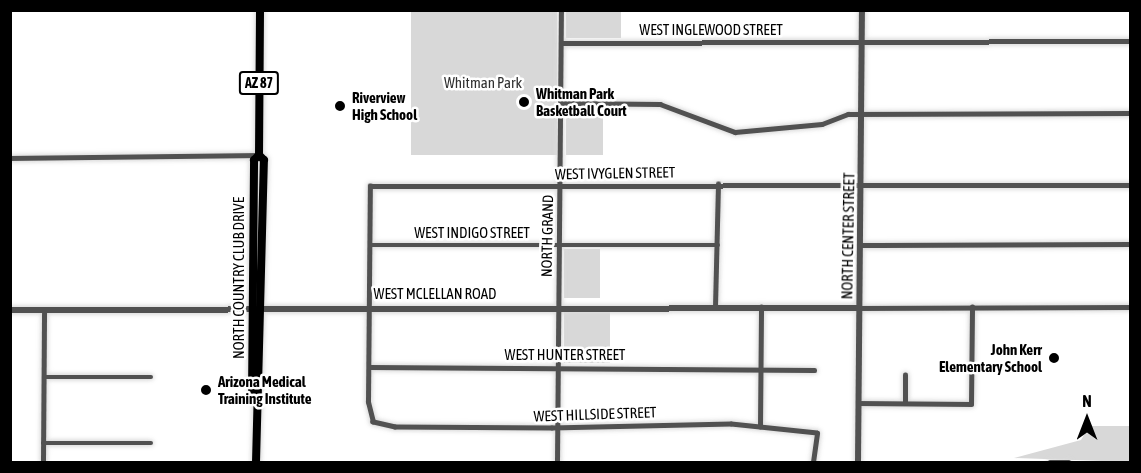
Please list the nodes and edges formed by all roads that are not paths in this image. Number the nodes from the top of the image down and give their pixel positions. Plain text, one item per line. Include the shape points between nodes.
1 (260, 10) edge
2 (561, 10) edge
3 (862, 10) edge
4 (862, 41) junction
5 (1131, 41) edge
6 (561, 43) junction
7 (560, 103) junction
8 (1131, 113) edge
9 (862, 114) junction
10 (259, 155) junction
11 (10, 158) edge
12 (718, 184) junction
13 (861, 185) junction
14 (1131, 185) edge
15 (559, 186) junction
16 (1131, 244) edge
17 (370, 245) junction
18 (559, 245) junction
19 (718, 245) junction
20 (860, 245) junction
21 (252, 306) junction
22 (263, 306) junction
23 (369, 306) junction
24 (558, 306) junction
25 (715, 307) junction
26 (761, 307) junction
27 (972, 307) junction
28 (1131, 307) edge
29 (859, 308) junction
30 (44, 309) junction
31 (10, 310) edge
32 (369, 367) junction
33 (761, 367) junction
34 (558, 368) junction
35 (814, 370) dead end
36 (905, 375) dead end
37 (44, 377) junction
38 (151, 377) dead end
39 (256, 403) junction
40 (859, 403) junction
41 (905, 403) junction
42 (760, 427) junction
43 (557, 428) junction
44 (43, 443) junction
45 (151, 443) dead end
46 (43, 462) edge
47 (256, 462) edge
48 (557, 462) edge
49 (813, 462) edge
50 (858, 462) edge
51 (1050, 462) edge
52 (1070, 462) edge

1 - 10 main road, NORTH COUNTRY CLUB DRIVE / AZ 87
2 - 6 street, NORTH GRAND
3 - 4 street, NORTH CENTER STREET
4 - 5 street, WEST INGLEWOOD STREET
4 - 6 street, WEST INGLEWOOD STREET
4 - 9 street, NORTH CENTER STREET
6 - 7 street, NORTH GRAND
7 - 9 street via 660,104 735,132 822,124
7 - 15 street, NORTH GRAND
8 - 9 street
9 - 13 street, NORTH CENTER STREET
10 - 11 street
10 - 21 main road, NORTH COUNTRY CLUB DRIVE / AZ 87 via 254,160
10 - 22 main road, NORTH COUNTRY CLUB DRIVE / AZ 87 via 264,160
12 - 13 street, WEST IVYGLEN STREET
12 - 15 street, WEST IVYGLEN STREET
12 - 19 street
13 - 14 street, WEST IVYGLEN STREET
13 - 20 street, NORTH CENTER STREET
15 - 17 street, WEST IVYGLEN STREET via 370,186
15 - 18 street, NORTH GRAND
16 - 20 street
17 - 18 street, WEST INDIGO STREET
17 - 23 street
18 - 19 street, WEST INDIGO STREET
18 - 24 street, NORTH GRAND
19 - 25 street
20 - 29 street, NORTH CENTER STREET
21 - 22 street, WEST MCLELLAN ROAD
21 - 30 street, WEST MCLELLAN ROAD
21 - 39 main road, NORTH COUNTRY CLUB DRIVE / AZ 87 via 252,396
22 - 23 street, WEST MCLELLAN ROAD
22 - 39 main road, NORTH COUNTRY CLUB DRIVE / AZ 87 via 262,394
23 - 24 street, WEST MCLELLAN ROAD
23 - 32 street
24 - 25 street, WEST MCLELLAN ROAD
24 - 34 street, NORTH GRAND
25 - 26 street, WEST MCLELLAN ROAD
26 - 29 street, WEST MCLELLAN ROAD
26 - 33 street
27 - 28 street
27 - 29 street
27 - 41 street via 971,404
29 - 40 street, NORTH CENTER STREET
30 - 31 street, WEST MCLELLAN ROAD
30 - 37 street
32 - 34 street, WEST HUNTER STREET
32 - 43 street, WEST HILLSIDE STREET via 373,422 395,427
33 - 34 street, WEST HUNTER STREET
33 - 35 street, WEST HUNTER STREET
33 - 42 street
34 - 43 street, NORTH GRAND
36 - 41 street
37 - 38 street
37 - 44 street
39 - 47 main road, NORTH COUNTRY CLUB DRIVE / AZ 87
40 - 41 street
40 - 50 street, NORTH CENTER STREET
42 - 43 street, WEST HILLSIDE STREET
42 - 49 street, WEST HILLSIDE STREET via 817,433
43 - 48 street, NORTH GRAND
44 - 45 street
44 - 46 street
51 - 52 street

